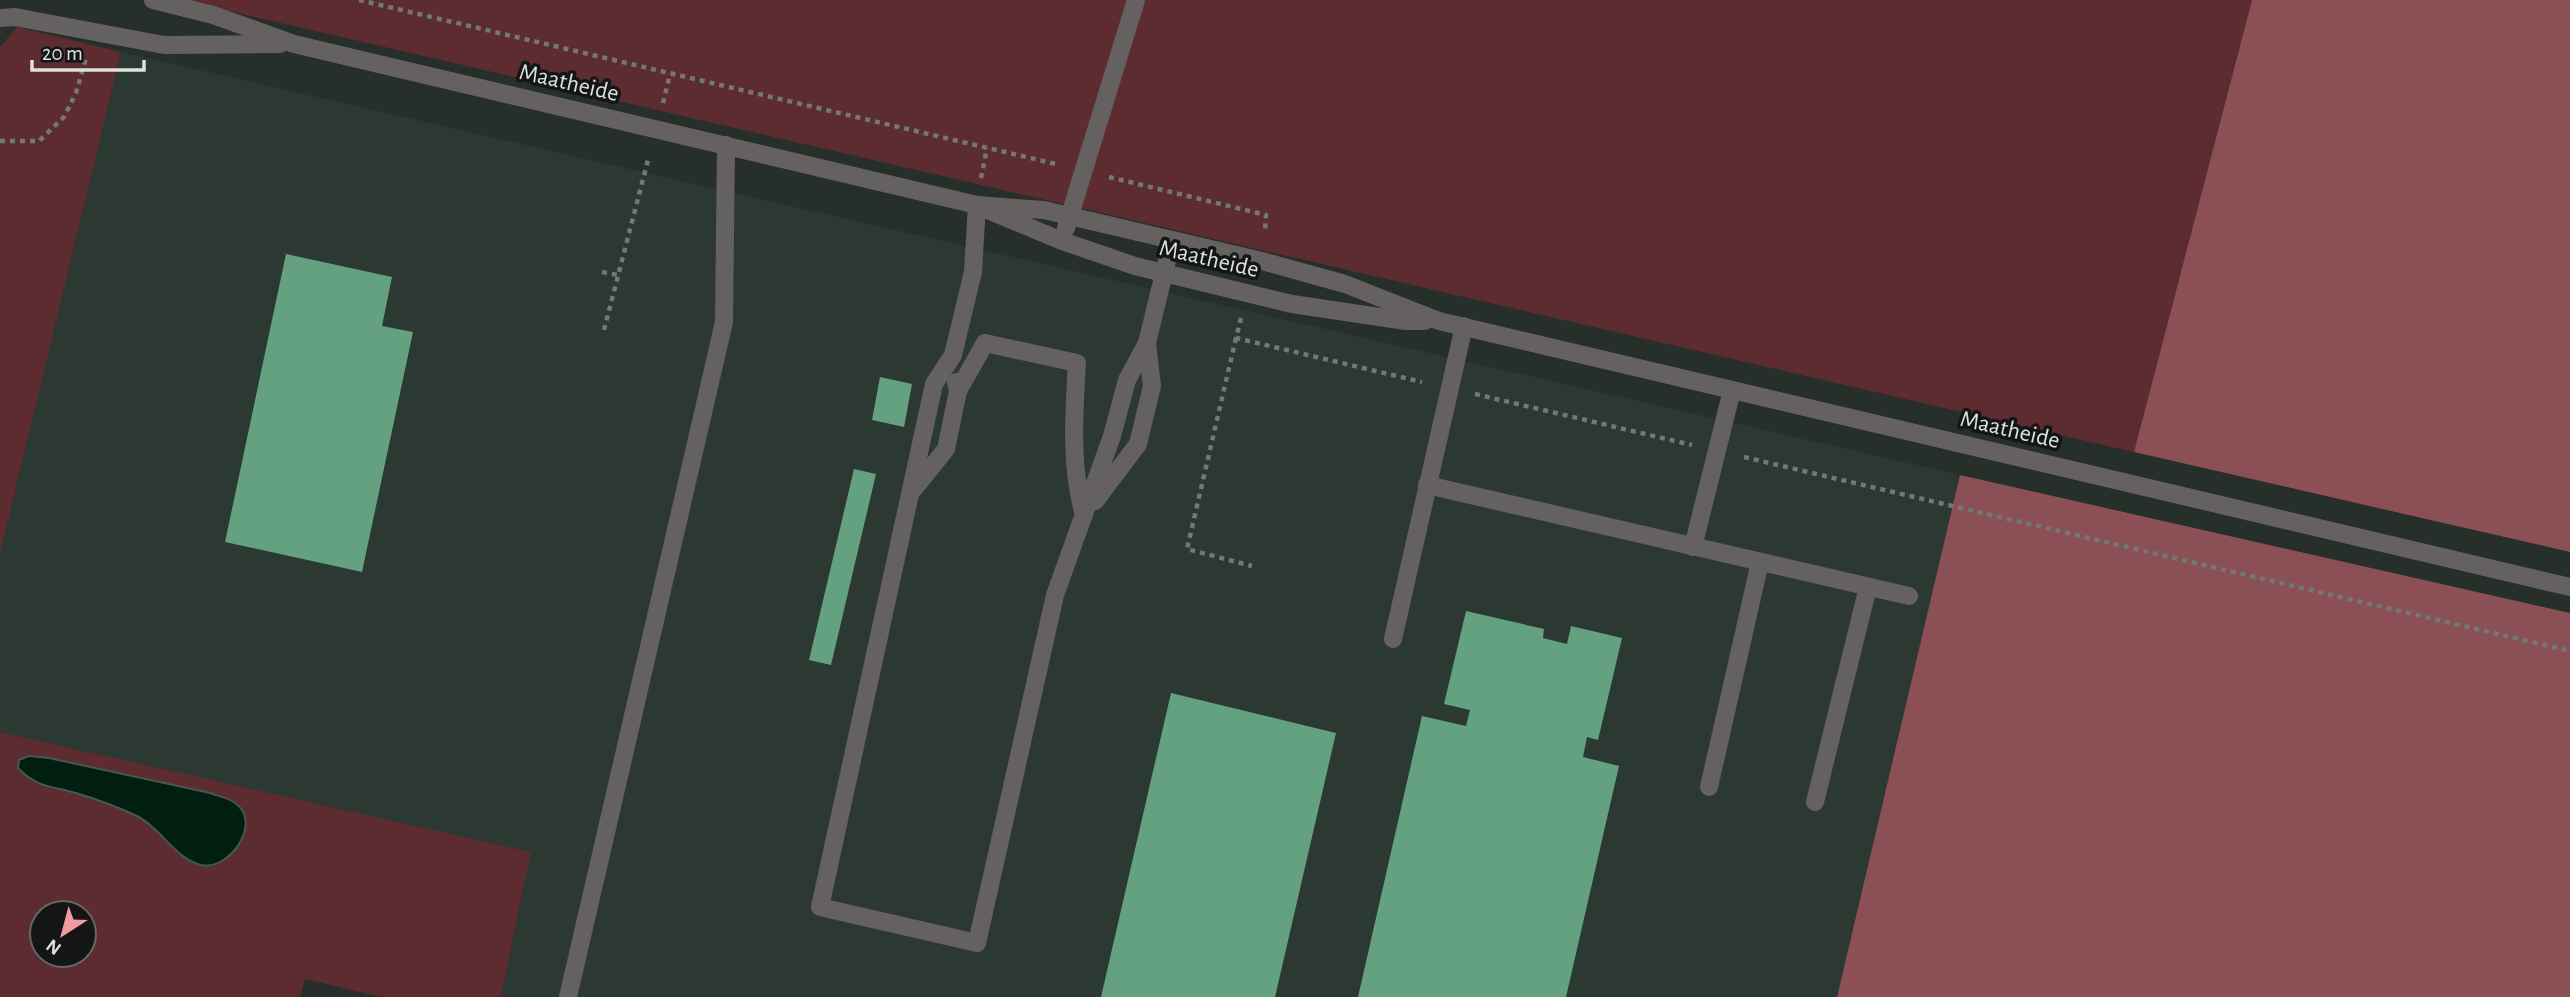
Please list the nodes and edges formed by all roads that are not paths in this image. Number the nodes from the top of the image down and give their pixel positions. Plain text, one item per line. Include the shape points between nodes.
1 (153, 0) edge
2 (1136, 0) edge
3 (0, 18) edge
4 (294, 44) junction
5 (726, 145) junction
6 (977, 205) junction
7 (1069, 216) junction
8 (1172, 240) junction
9 (1062, 241) junction
10 (1163, 273) junction
11 (1439, 321) junction
12 (1464, 326) junction
13 (1147, 343) junction
14 (951, 359) junction
15 (1732, 390) junction
16 (958, 391) junction
17 (1427, 485) junction
18 (911, 492) junction
19 (1084, 515) junction
20 (1693, 547) junction
21 (1760, 562) junction
22 (1868, 587) junction
23 (2570, 587) edge
24 (1909, 596) dead end
25 (1393, 639) dead end
26 (1709, 787) dead end
27 (1815, 802) dead end
28 (568, 997) edge

1 - 4 street, Maatheide
2 - 7 street
3 - 4 street via 164,45
4 - 5 street, Maatheide
5 - 6 street, Maatheide
5 - 28 street via 724,322
6 - 7 street, Maatheide
6 - 9 street, Maatheide
6 - 14 street via 973,272
7 - 8 street, Maatheide
7 - 9 street
8 - 10 street
8 - 11 street, Maatheide via 1345,284
9 - 10 street, Maatheide
10 - 11 street, Maatheide via 1292,304 1406,321
10 - 13 street
11 - 12 street, Maatheide
12 - 15 street, Maatheide
12 - 17 street
13 - 19 street via 1127,380
13 - 19 street via 1153,386 1138,444
14 - 16 street
14 - 18 street via 934,384
15 - 20 street
15 - 23 street, Maatheide
16 - 18 street via 946,449
16 - 19 street via 985,343 1077,363 1073,425
17 - 20 street
17 - 25 street
18 - 19 street via 820,906 976,943 1055,595
20 - 21 street
21 - 22 street
21 - 26 street
22 - 24 street
22 - 27 street

